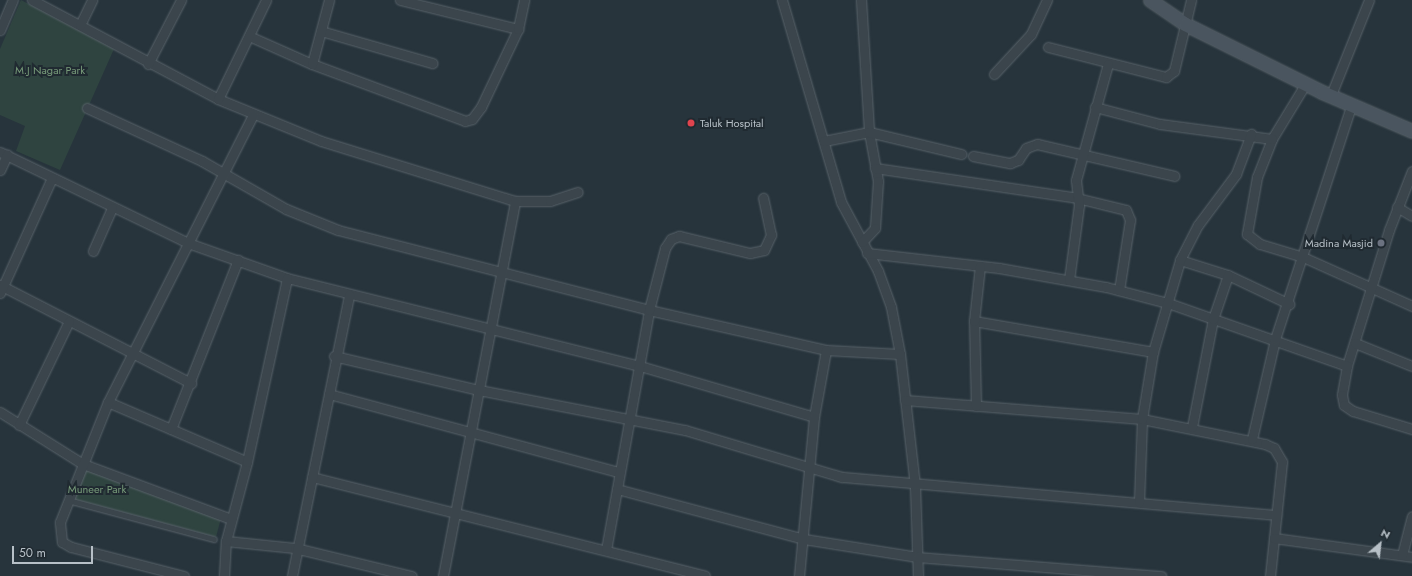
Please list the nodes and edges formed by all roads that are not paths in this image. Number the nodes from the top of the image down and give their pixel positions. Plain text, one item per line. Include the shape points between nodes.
1 (13, 0) edge
2 (32, 0) edge
3 (92, 0) edge
4 (181, 0) edge
5 (266, 0) edge
6 (329, 0) edge
7 (400, 0) edge
8 (524, 0) edge
9 (782, 0) edge
10 (860, 0) edge
11 (1047, 0) edge
12 (1150, 0) edge
13 (1191, 0) edge
14 (1369, 0) edge
15 (1185, 24) junction
16 (80, 25) junction
17 (518, 29) junction
18 (0, 30) edge
19 (321, 31) junction
20 (249, 36) junction
21 (1048, 47) dead end
22 (432, 63) dead end
23 (148, 64) junction
24 (312, 64) junction
25 (1108, 64) junction
26 (994, 74) dead end
27 (1306, 83) junction
28 (1330, 95) junction
29 (218, 99) junction
30 (1352, 104) junction
31 (1095, 107) junction
32 (87, 108) dead end
33 (253, 115) junction
34 (1412, 131) edge
35 (869, 132) junction
36 (1251, 134) junction
37 (1272, 139) junction
38 (824, 141) junction
39 (4, 153) edge
40 (961, 154) dead end
41 (1083, 154) junction
42 (973, 156) dead end
43 (875, 168) junction
44 (0, 170) edge
45 (1412, 171) edge
46 (225, 174) junction
47 (1174, 176) dead end
48 (52, 178) junction
49 (578, 192) dead end
50 (763, 198) dead end
51 (1077, 198) junction
52 (515, 201) junction
53 (112, 208) junction
54 (1397, 208) junction
55 (1412, 216) edge
56 (862, 242) junction
57 (188, 243) junction
58 (93, 251) dead end
59 (867, 253) junction
60 (1303, 256) junction
61 (238, 260) junction
62 (1180, 260) junction
63 (980, 266) junction
64 (503, 272) junction
65 (1228, 275) junction
66 (287, 278) junction
67 (1069, 280) junction
68 (1, 289) edge
69 (1370, 289) junction
70 (1119, 290) junction
71 (349, 295) junction
72 (1168, 303) junction
73 (1289, 304) junction
74 (1412, 306) edge
75 (648, 310) junction
76 (1213, 320) junction
77 (69, 321) junction
78 (974, 322) junction
79 (490, 330) junction
80 (1275, 339) junction
81 (1355, 343) junction
82 (826, 350) junction
83 (1153, 352) junction
84 (900, 354) junction
85 (131, 355) junction
86 (334, 356) junction
87 (640, 366) junction
88 (1347, 366) junction
89 (1412, 366) edge
90 (191, 383) junction
91 (479, 390) junction
92 (329, 394) junction
93 (905, 400) junction
94 (108, 402) junction
95 (976, 406) junction
96 (0, 412) edge
97 (814, 417) junction
98 (1142, 419) junction
99 (629, 420) junction
100 (19, 425) junction
101 (1192, 427) junction
102 (171, 429) junction
103 (1412, 429) edge
104 (473, 431) junction
105 (1252, 439) junction
106 (247, 462) junction
107 (83, 464) junction
108 (809, 466) junction
109 (618, 472) junction
110 (312, 477) junction
111 (915, 486) junction
112 (617, 489) junction
113 (68, 500) junction
114 (1139, 502) junction
115 (454, 514) junction
116 (1276, 515) junction
117 (1412, 516) edge
118 (231, 519) junction
119 (1274, 538) junction
120 (214, 539) dead end
121 (804, 539) junction
122 (226, 541) junction
123 (295, 548) junction
124 (606, 550) junction
125 (1402, 555) junction
126 (918, 557) junction
127 (1412, 557) edge
128 (378, 572) edge
129 (184, 576) edge
130 (224, 576) edge
131 (292, 576) edge
132 (412, 576) edge
133 (442, 576) edge
134 (705, 576) edge
135 (799, 576) edge
136 (918, 576) edge
137 (1161, 576) edge
138 (1270, 576) edge

1 - 18 street
2 - 16 street
3 - 16 street
4 - 23 street
5 - 20 street
6 - 19 street
7 - 17 street
8 - 17 street
9 - 38 street
10 - 35 street
11 - 26 street via 1031,34
12 - 15 street
13 - 15 street
14 - 28 street
15 - 25 street via 1170,75
15 - 27 street
16 - 23 street
17 - 24 street via 477,114 465,121
19 - 22 street
19 - 24 street
20 - 24 street
20 - 29 street
21 - 25 street
23 - 29 street
25 - 31 street
27 - 28 street
27 - 37 street
28 - 30 street
29 - 33 street
30 - 34 street
30 - 60 street
31 - 36 street via 1160,124
31 - 41 street
32 - 46 street
33 - 46 street
33 - 52 street via 321,141
35 - 38 street
35 - 40 street
35 - 43 street
36 - 37 street
36 - 62 street via 1236,174 1198,225
37 - 60 street via 1257,178 1247,234 1260,244
38 - 56 street via 841,202
39 - 44 street
39 - 48 street
41 - 42 street via 1037,144 1026,148 1018,160 1010,163
41 - 47 street
41 - 51 street via 1076,180
43 - 51 street
43 - 56 street via 875,228
45 - 54 street
46 - 57 street
46 - 64 street via 314,222
48 - 53 street
48 - 68 street
49 - 52 street via 550,201
50 - 75 street via 771,235 767,248 750,253 679,236 672,239 665,248
51 - 67 street
51 - 70 street via 1123,208 1130,215
52 - 64 street
53 - 57 street
53 - 58 street
54 - 55 street
54 - 69 street
56 - 59 street
57 - 61 street
57 - 85 street
59 - 63 street
59 - 84 street via 878,271 891,307
60 - 69 street
60 - 73 street
61 - 66 street
61 - 90 street
62 - 65 street
62 - 72 street
63 - 67 street
63 - 78 street
64 - 75 street
64 - 79 street
65 - 73 street
65 - 76 street
66 - 71 street
66 - 106 street
67 - 70 street
68 - 77 street
69 - 74 street
69 - 81 street
70 - 72 street
71 - 79 street
71 - 86 street
72 - 76 street
72 - 83 street
73 - 80 street
75 - 82 street
75 - 87 street
76 - 80 street
76 - 101 street
77 - 85 street
77 - 100 street
78 - 83 street
78 - 95 street
79 - 87 street
79 - 91 street
80 - 88 street
80 - 105 street
81 - 88 street
81 - 89 street
82 - 84 street
82 - 97 street
83 - 98 street
84 - 93 street
85 - 90 street
85 - 94 street
86 - 91 street
86 - 92 street
87 - 97 street
87 - 99 street
88 - 103 street via 1342,395 1344,405
90 - 102 street
91 - 99 street
91 - 104 street
92 - 104 street
92 - 110 street
93 - 95 street
93 - 111 street
94 - 102 street
94 - 107 street
95 - 98 street
96 - 100 street
97 - 108 street
98 - 101 street
98 - 114 street
99 - 108 street via 685,430 767,457
99 - 109 street
100 - 107 street
101 - 105 street
102 - 106 street
104 - 109 street
104 - 115 street
105 - 116 street via 1274,448 1282,462
106 - 118 street
107 - 113 street
107 - 118 street
108 - 111 street via 842,477
108 - 121 street
109 - 112 street
110 - 115 street
110 - 123 street
111 - 114 street
111 - 126 street
112 - 121 street
112 - 124 street
113 - 120 lane
113 - 129 street via 60,522 62,542
114 - 116 street
115 - 124 street
115 - 133 street
116 - 119 street
117 - 125 street
118 - 122 street
119 - 125 street
119 - 138 street
121 - 126 street
121 - 135 street
122 - 123 street
122 - 130 street
123 - 128 street
123 - 131 street
124 - 134 street
125 - 127 street
126 - 136 street
126 - 137 street
128 - 132 street

